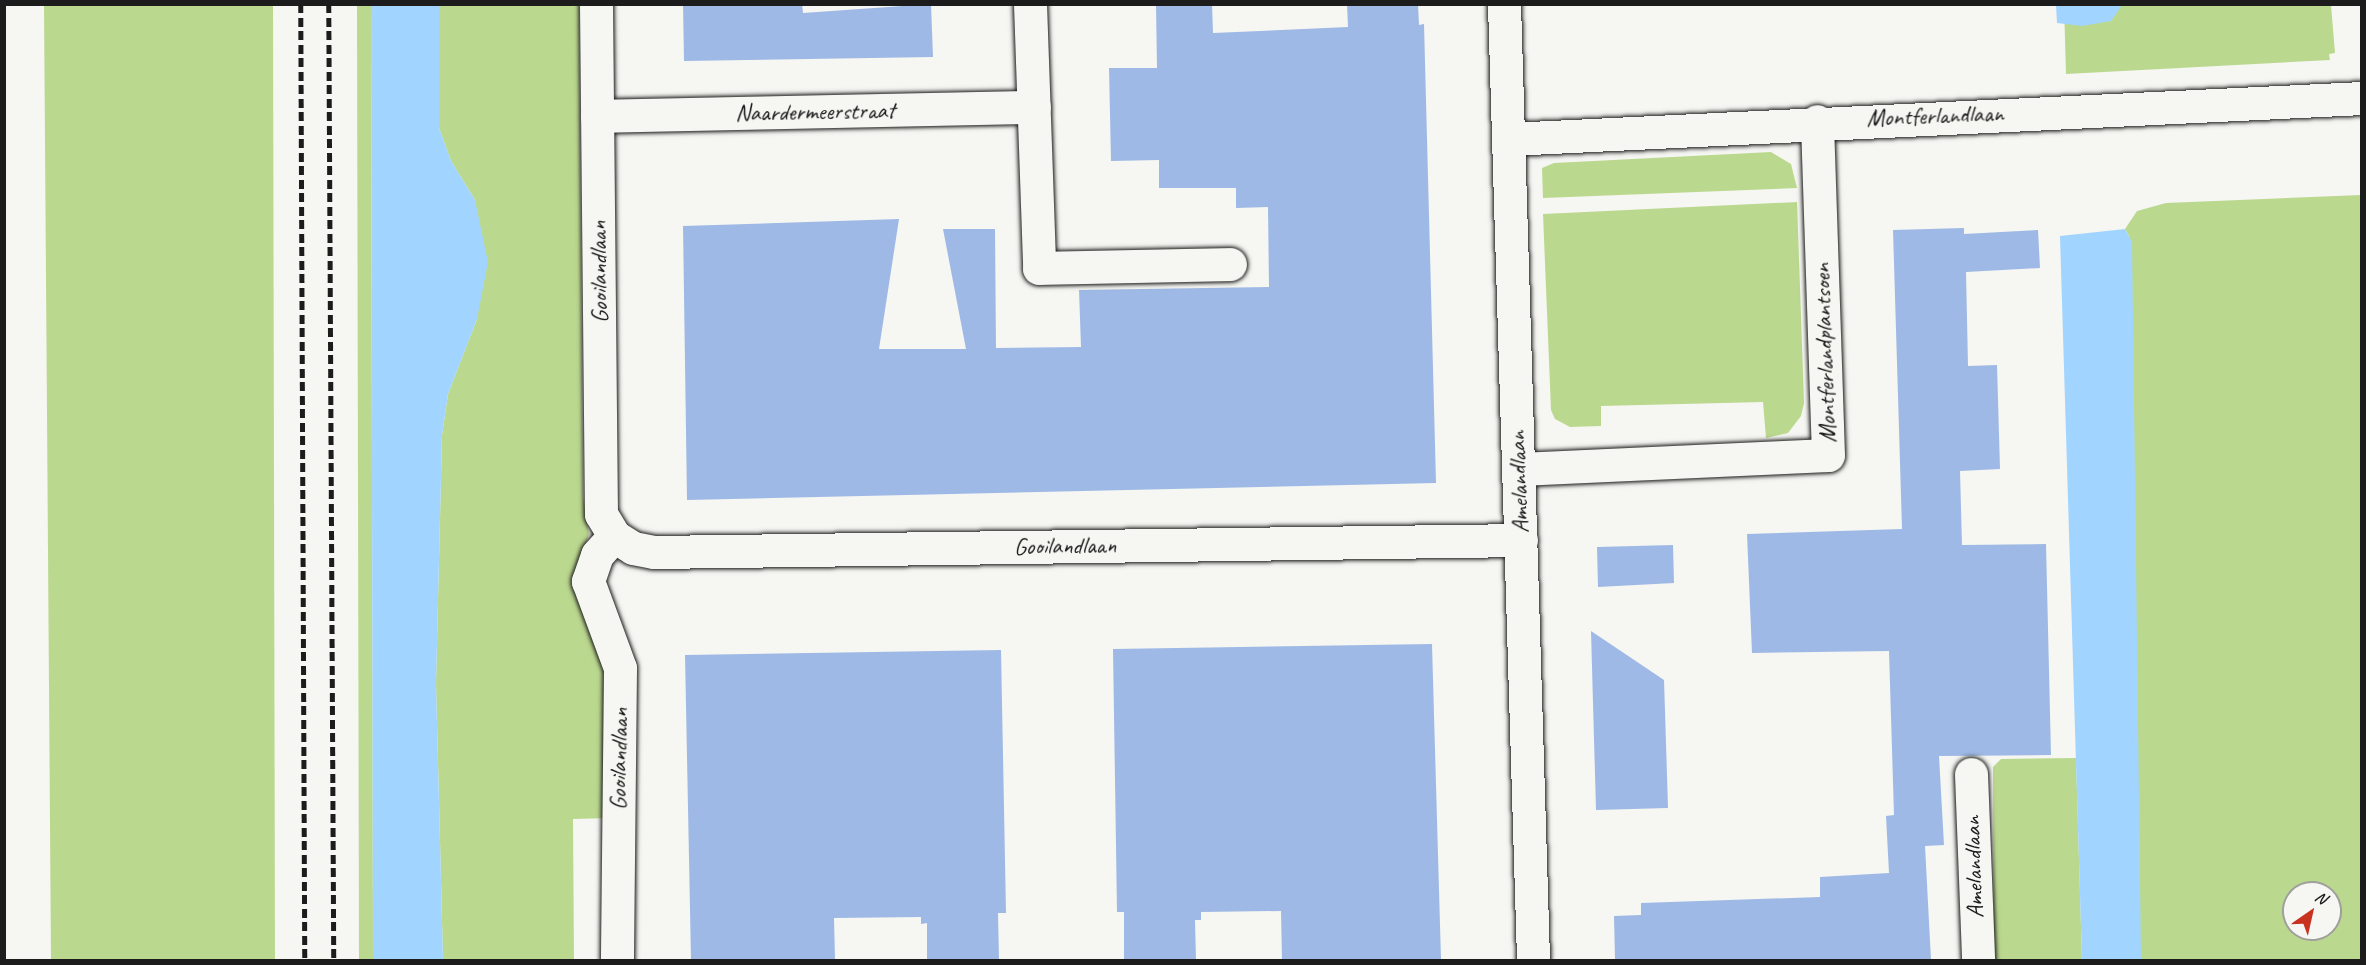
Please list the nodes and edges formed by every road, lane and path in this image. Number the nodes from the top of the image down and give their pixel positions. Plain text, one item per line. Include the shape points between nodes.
1 (596, 4) edge
2 (1030, 4) edge
3 (1504, 4) edge
4 (2361, 98) edge
5 (1034, 107) junction
6 (597, 116) junction
7 (1817, 121) junction
8 (1509, 139) junction
9 (1230, 264) dead end
10 (1519, 469) junction
11 (614, 536) junction
12 (1521, 540) junction
13 (1971, 774) dead end
14 (617, 960) edge
15 (1533, 960) edge
16 (1978, 960) edge

1 - 6 street, Gooilandlaan
2 - 5 street
3 - 8 street, Amelandlaan
4 - 7 street, Montferlandlaan
5 - 6 street, Naardermeerstraat
5 - 9 street via 1039,268
6 - 11 street, Gooilandlaan via 601,514
7 - 8 street, Montferlandlaan
7 - 10 street, Montferlandplantsoen via 1828,455
8 - 10 street, Amelandlaan
10 - 12 street, Amelandlaan
11 - 12 street, Gooilandlaan via 633,548 654,552
11 - 14 street, Gooilandlaan via 597,555 588,581 620,669
12 - 15 street, Amelandlaan
13 - 16 street, Amelandlaan

